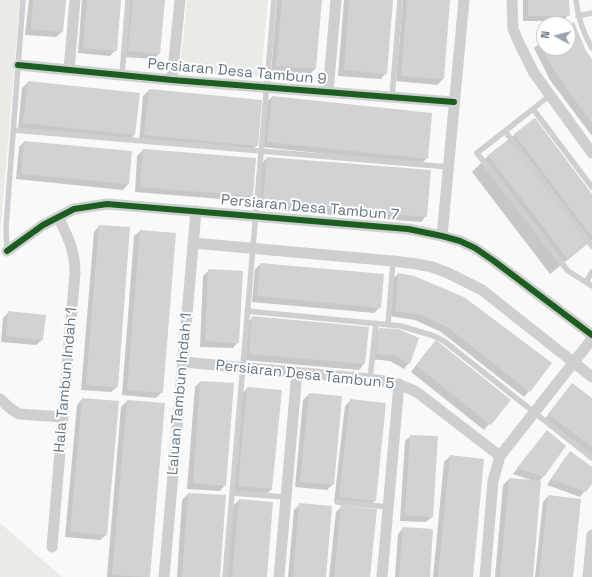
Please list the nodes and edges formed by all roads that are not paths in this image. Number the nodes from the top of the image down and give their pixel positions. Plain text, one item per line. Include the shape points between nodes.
1 (23, 0) edge
2 (75, 0) edge
3 (128, 0) edge
4 (180, 0) edge
5 (274, 0) edge
6 (336, 0) edge
7 (400, 0) edge
8 (464, 0) edge
9 (512, 0) edge
10 (576, 0) edge
11 (592, 13) edge
12 (578, 16) junction
13 (592, 48) edge
14 (18, 65) junction
15 (69, 70) junction
16 (122, 75) junction
17 (172, 80) junction
18 (267, 87) junction
19 (328, 92) junction
20 (550, 95) junction
21 (392, 97) junction
22 (454, 102) junction
23 (533, 110) junction
24 (12, 130) junction
25 (505, 131) junction
26 (261, 152) junction
27 (592, 153) edge
28 (449, 167) junction
29 (592, 187) edge
30 (196, 211) junction
31 (58, 216) junction
32 (256, 216) junction
33 (442, 236) junction
34 (194, 243) junction
35 (592, 246) edge
36 (253, 248) junction
37 (7, 251) joint
38 (393, 261) junction
39 (592, 272) edge
40 (586, 282) junction
41 (592, 286) edge
42 (247, 311) junction
43 (376, 323) junction
44 (388, 324) junction
45 (592, 335) edge
46 (592, 339) edge
47 (183, 362) junction
48 (574, 363) junction
49 (242, 367) junction
50 (296, 372) junction
51 (592, 377) edge
52 (370, 379) junction
53 (399, 384) junction
54 (0, 400) edge
55 (533, 412) junction
56 (63, 417) junction
57 (500, 456) junction
58 (592, 458) edge
59 (232, 493) junction
60 (285, 497) junction
61 (337, 502) dead end
62 (388, 507) junction
63 (592, 535) edge
64 (52, 547) dead end
65 (164, 577) edge
66 (225, 577) edge
67 (279, 577) edge
68 (382, 577) edge
69 (485, 577) edge
70 (588, 577) edge

1 - 14 lane
2 - 15 street
3 - 16 lane
4 - 17 street
5 - 18 lane
6 - 19 street
7 - 21 lane
8 - 22 street
9 - 20 street via 513,29 534,73
10 - 12 lane
11 - 12 lane
12 - 13 lane
14 - 15 street, Persiaran Desa Tambun 9
14 - 24 lane
15 - 16 street, Persiaran Desa Tambun 9
16 - 17 street, Persiaran Desa Tambun 9
17 - 18 street, Persiaran Desa Tambun 9
18 - 19 street, Persiaran Desa Tambun 9
18 - 26 lane
19 - 21 street, Persiaran Desa Tambun 9
20 - 23 lane
20 - 27 street
21 - 22 street, Persiaran Desa Tambun 9
22 - 28 street
23 - 25 lane
23 - 29 lane
24 - 26 lane
24 - 37 lane
25 - 35 lane
25 - 40 lane via 477,152 568,271
26 - 28 lane
26 - 32 lane
28 - 33 street
30 - 31 street, Persiaran Desa Tambun 7 via 107,204 74,209
30 - 32 street, Persiaran Desa Tambun 7
30 - 34 street, Laluan Tambun Indah 1
31 - 37 street, Persiaran Desa Tambun 7
31 - 56 street, Hala Tambun Indah 1 via 75,258
32 - 33 street, Persiaran Desa Tambun 7 via 408,229
32 - 36 lane
33 - 45 street, Persiaran Desa Tambun 7 via 460,241 494,260
34 - 36 street
34 - 47 street, Laluan Tambun Indah 1
36 - 38 street
36 - 42 lane
38 - 44 lane
38 - 48 street via 432,267 482,290
39 - 40 lane
40 - 41 lane
42 - 43 lane
42 - 49 lane
43 - 44 lane
43 - 52 lane
44 - 55 lane via 411,328 444,341
46 - 48 street
47 - 49 street, Persiaran Desa Tambun 5
47 - 65 street, Laluan Tambun Indah 1
48 - 51 street
48 - 55 street
49 - 50 street, Persiaran Desa Tambun 5
49 - 59 lane
50 - 52 street, Persiaran Desa Tambun 5
50 - 60 street
52 - 53 street, Persiaran Desa Tambun 5
53 - 57 street, Persiaran Desa Tambun 5 via 418,393
53 - 62 street
54 - 56 street via 19,414
55 - 57 street
55 - 58 lane
56 - 64 street, Hala Tambun Indah 1
57 - 69 street via 493,481
59 - 60 lane
59 - 66 lane
60 - 67 street
61 - 62 lane
62 - 68 street
63 - 70 street

